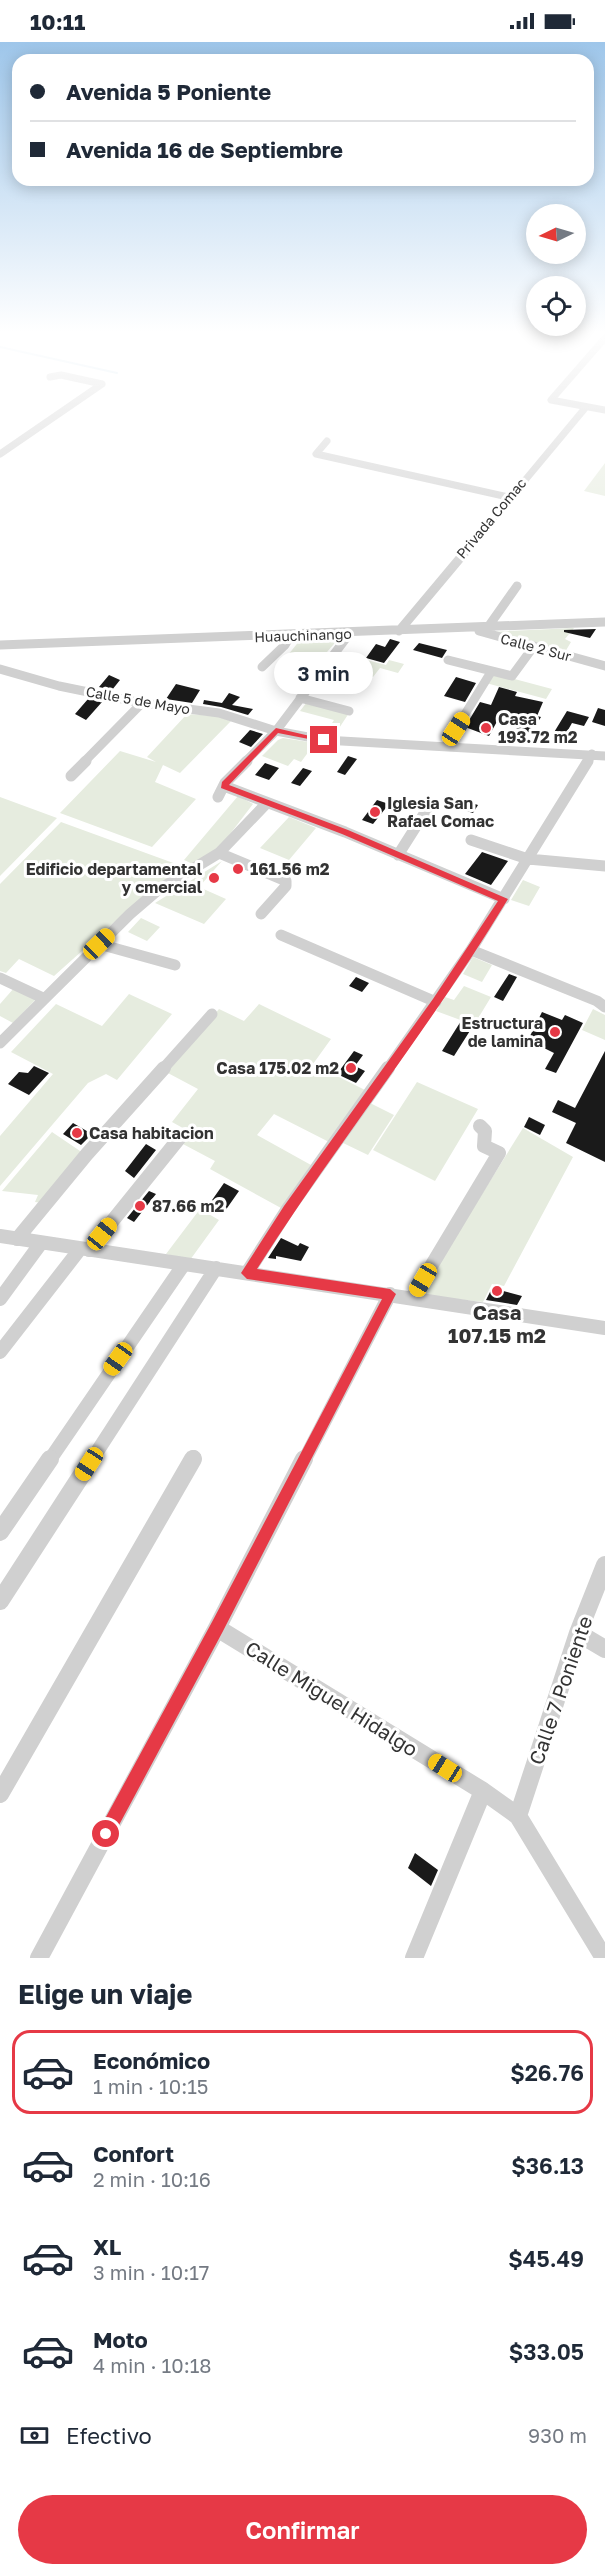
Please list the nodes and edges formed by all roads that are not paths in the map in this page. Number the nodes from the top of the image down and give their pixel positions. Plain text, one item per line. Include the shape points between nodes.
1 (48, 420) edge
2 (574, 420) edge
3 (327, 441) dead end
4 (0, 453) edge
5 (508, 497) junction
6 (517, 586) dead end
7 (605, 622) edge
8 (488, 627) junction
9 (466, 628) junction
10 (399, 631) junction
11 (350, 633) junction
12 (291, 635) junction
13 (0, 645) edge
14 (534, 646) junction
15 (448, 660) dead end
16 (605, 666) edge
17 (262, 667) dead end
18 (0, 669) edge
19 (491, 672) junction
20 (300, 698) junction
21 (142, 703) junction
22 (349, 711) dead end
23 (276, 730) junction
24 (446, 745) junction
25 (592, 754) junction
26 (605, 756) edge
27 (71, 776) dead end
28 (224, 786) junction
29 (218, 797) dead end
30 (266, 804) junction
31 (429, 806) dead end
32 (471, 840) dead end
33 (219, 853) junction
34 (398, 855) junction
35 (528, 859) junction
36 (605, 866) edge
37 (504, 899) junction
38 (261, 915) dead end
39 (281, 935) dead end
40 (99, 944) junction
41 (471, 950) junction
42 (175, 965) dead end
43 (0, 978) edge
44 (42, 998) junction
45 (436, 1002) junction
46 (605, 1007) edge
47 (212, 1014) dead end
48 (0, 1043) edge
49 (480, 1126) dead end
50 (182, 1136) dead end
51 (0, 1237) edge
52 (17, 1239) junction
53 (41, 1243) junction
54 (84, 1250) junction
55 (184, 1264) junction
56 (216, 1269) junction
57 (247, 1273) junction
58 (390, 1294) junction
59 (412, 1298) junction
60 (0, 1299) edge
61 (605, 1328) edge
62 (0, 1352) edge
63 (194, 1457) dead end
64 (0, 1532) edge
65 (605, 1565) edge
66 (0, 1600) edge
67 (217, 1628) junction
68 (578, 1633) junction
69 (605, 1649) edge
70 (483, 1791) junction
71 (0, 1794) edge
72 (518, 1816) junction
73 (39, 1958) edge
74 (414, 1958) edge
75 (604, 1958) edge

1 - 4 street
2 - 5 street, Privada Comac
3 - 5 street via 316,454
5 - 10 street, Privada Comac
6 - 8 street
7 - 8 street, Huauchinango
8 - 9 street, Huauchinango
9 - 10 street, Huauchinango
9 - 14 street, Calle 2 Sur
10 - 11 street, Huauchinango
11 - 12 street, Huauchinango
11 - 20 street
12 - 13 street, Huauchinango
12 - 17 street
14 - 16 street, Calle 2 Sur
14 - 19 street via 512,676
15 - 19 street
18 - 21 street, Calle 5 de Mayo
19 - 24 street
20 - 22 street
20 - 23 street
21 - 23 street, Calle 5 de Mayo via 219,713
21 - 27 street
23 - 24 street, Calle 5 de Mayo via 324,740
23 - 28 street
24 - 25 street, Calle 5 de Mayo
25 - 26 street, Calle 5 de Mayo
25 - 35 street
28 - 29 street
28 - 30 street
30 - 33 street
30 - 34 street
31 - 34 street
32 - 35 street
33 - 38 street via 286,881
33 - 40 street via 158,890
34 - 37 street
35 - 36 street
35 - 37 street
37 - 41 street
39 - 45 street
40 - 42 street
40 - 44 street
41 - 45 street
41 - 46 street
43 - 44 street
44 - 48 street
45 - 57 street
47 - 52 street
49 - 59 street via 485,1131 484,1146 499,1154
50 - 54 street
51 - 52 street
52 - 53 street
53 - 54 street
53 - 60 street
54 - 55 street
54 - 62 street
55 - 56 street
55 - 64 street
56 - 57 street
56 - 66 street
57 - 58 street
58 - 59 street
58 - 67 street
59 - 61 street
63 - 71 street
65 - 68 street, Calle 7 Poniente
67 - 70 street, Calle Miguel Hidalgo
67 - 73 street
68 - 69 street
68 - 72 street, Calle 7 Poniente
70 - 72 street, Calle Miguel Hidalgo
70 - 74 street
72 - 75 street, Calle Miguel Hidalgo

